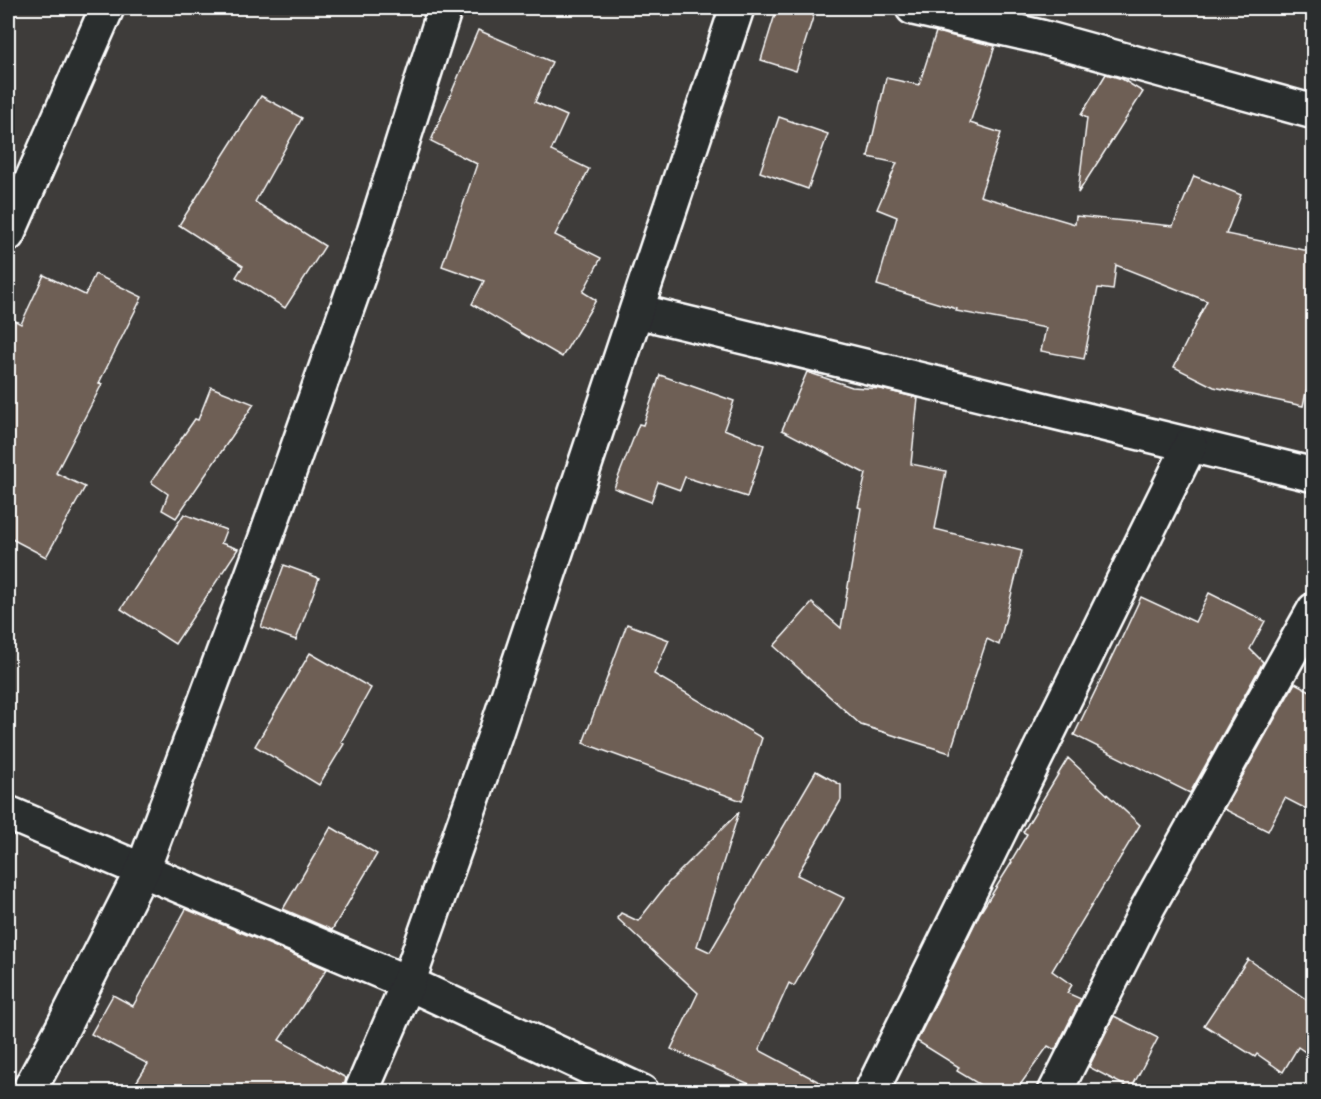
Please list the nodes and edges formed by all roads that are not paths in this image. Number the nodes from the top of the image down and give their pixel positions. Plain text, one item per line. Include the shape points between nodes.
1 (107, 8) edge
2 (445, 8) edge
3 (737, 8) edge
4 (913, 8) edge
5 (1314, 112) edge
6 (8, 234) edge
7 (637, 311) junction
8 (1190, 444) junction
9 (1314, 475) edge
10 (1314, 610) edge
11 (8, 813) edge
12 (143, 869) junction
13 (408, 983) junction
14 (28, 1092) edge
15 (361, 1092) edge
16 (642, 1092) edge
17 (871, 1092) edge
18 (1055, 1092) edge

1 - 6 street
2 - 12 street via 374,232
3 - 7 street
4 - 5 street via 1041,37
7 - 8 street
7 - 13 street
8 - 9 street
8 - 17 street
10 - 18 street via 1148,907
11 - 12 street
12 - 13 street
12 - 14 street
13 - 15 street
13 - 16 street

